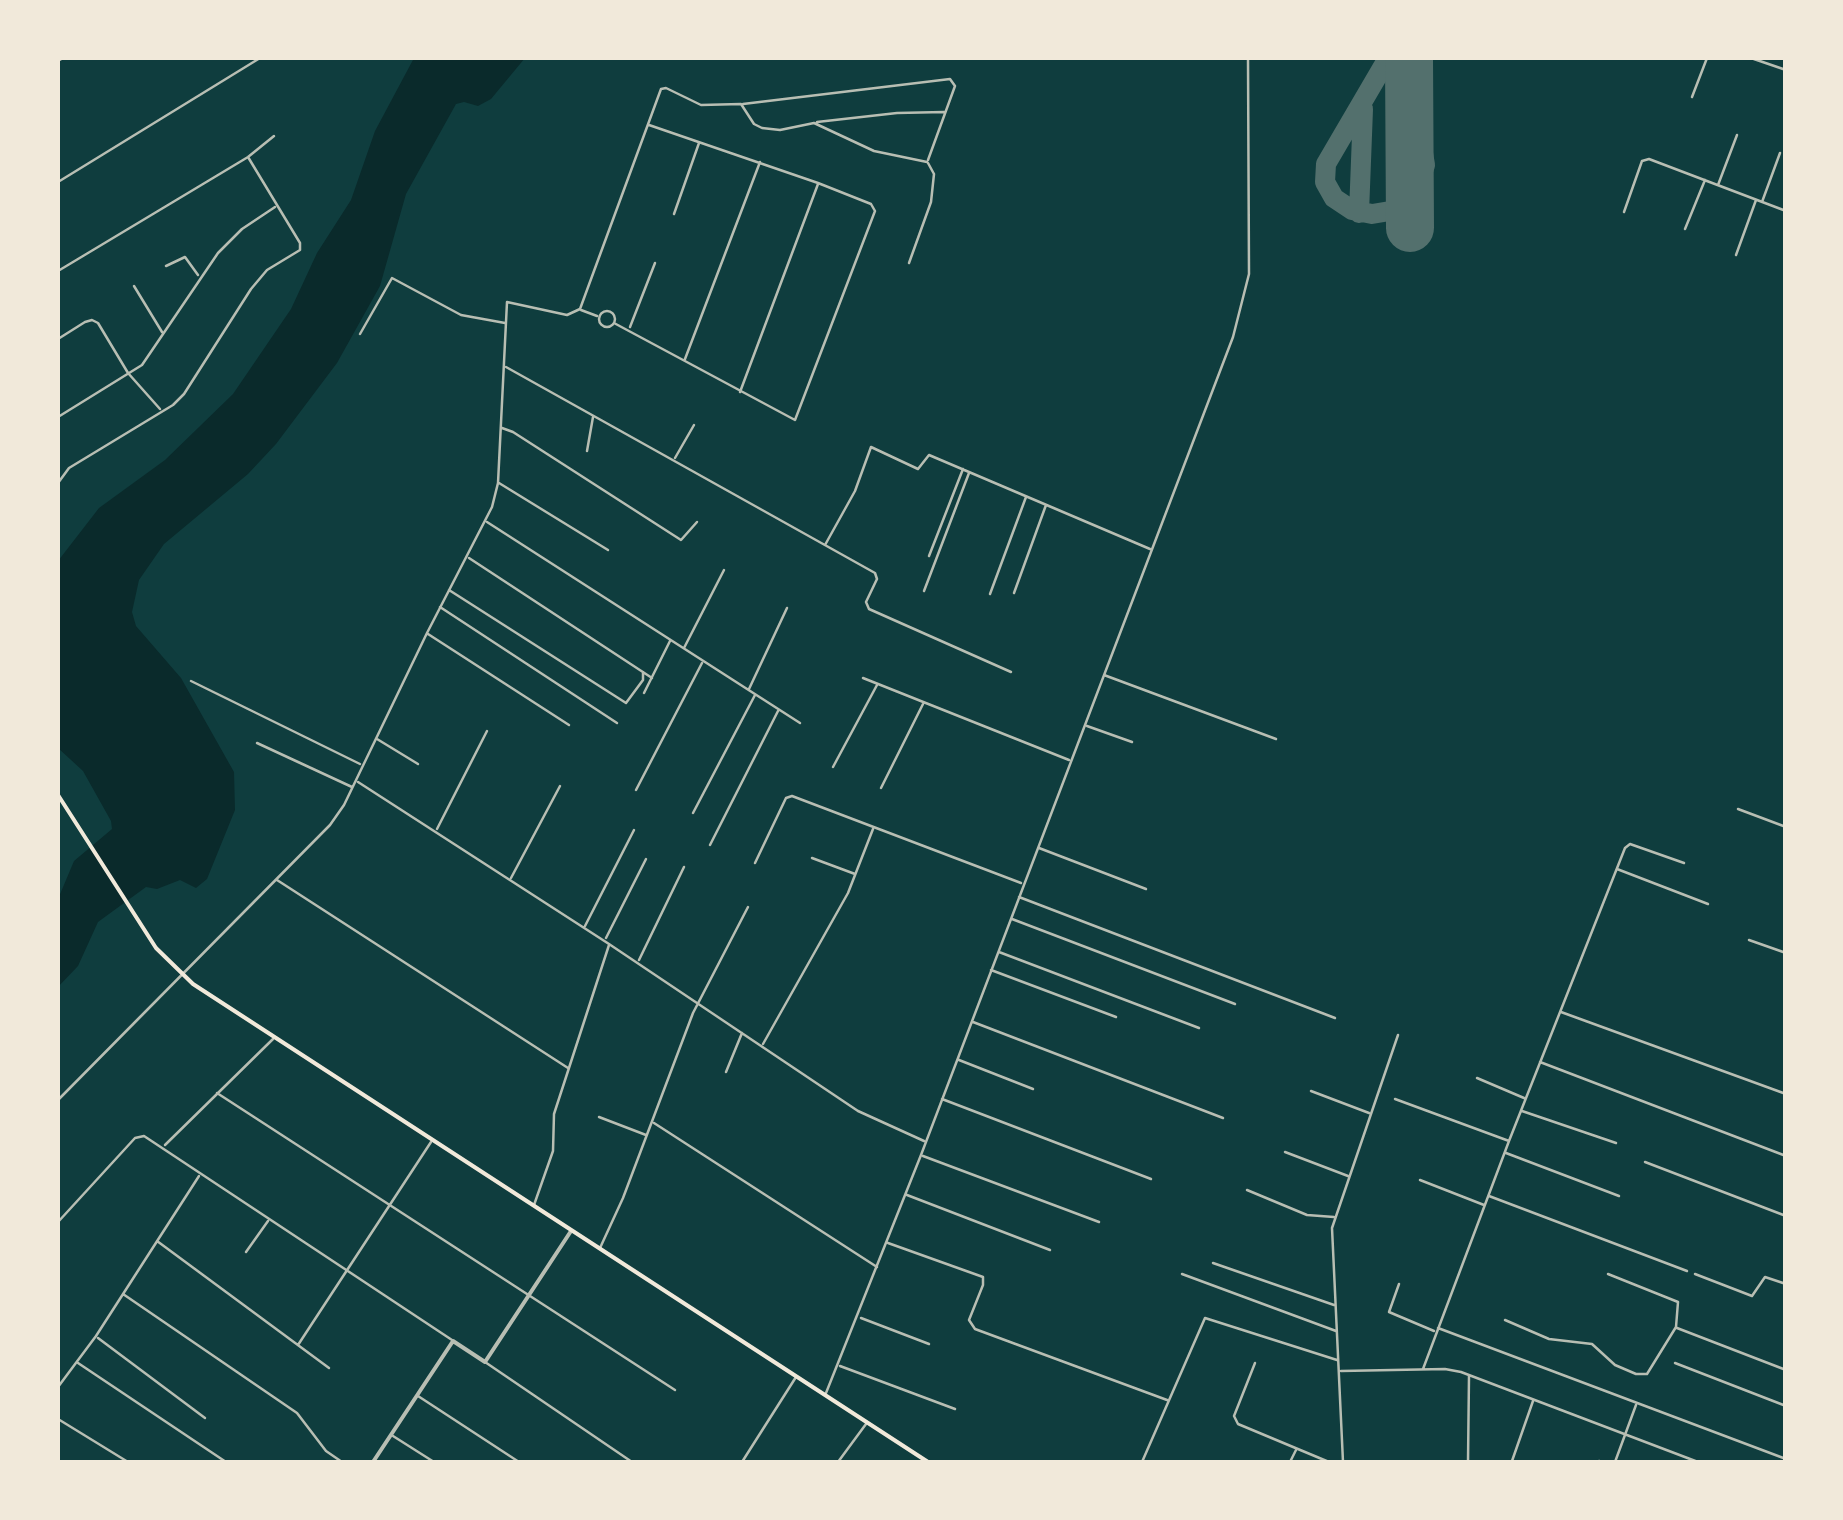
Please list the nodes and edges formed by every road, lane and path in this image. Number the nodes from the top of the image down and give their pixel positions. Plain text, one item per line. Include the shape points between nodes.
1 (63, 58) edge
2 (260, 58) edge
3 (1248, 58) edge
4 (1707, 58) edge
5 (1751, 58) edge
6 (58, 61) edge
7 (1786, 70) edge
8 (1692, 97) dead end
9 (741, 104) junction
10 (945, 112) junction
11 (814, 122) junction
12 (649, 125) junction
13 (1737, 135) dead end
14 (274, 136) dead end
15 (700, 142) junction
16 (1780, 153) dead end
17 (248, 157) junction
18 (760, 162) junction
19 (927, 162) junction
20 (1705, 180) junction
21 (58, 182) edge
22 (818, 183) junction
23 (1718, 185) junction
24 (1756, 200) junction
25 (1762, 202) junction
26 (277, 206) junction
27 (1786, 211) edge
28 (1624, 212) dead end
29 (674, 214) dead end
30 (1686, 229) dead end
31 (1736, 254) dead end
32 (655, 263) dead end
33 (910, 263) dead end
34 (166, 266) dead end
35 (58, 271) edge
36 (200, 278) junction
37 (134, 286) dead end
38 (508, 294) dead end
39 (508, 302) junction
40 (580, 309) junction
41 (599, 316) junction
42 (506, 324) junction
43 (614, 324) junction
44 (629, 330) junction
45 (163, 334) junction
46 (360, 334) dead end
47 (58, 339) edge
48 (684, 360) junction
49 (504, 366) junction
50 (128, 374) junction
51 (740, 392) junction
52 (162, 411) junction
53 (594, 416) junction
54 (58, 417) edge
55 (694, 424) dead end
56 (500, 428) junction
57 (587, 451) dead end
58 (674, 461) junction
59 (963, 469) junction
60 (970, 472) junction
61 (58, 483) edge
62 (498, 483) junction
63 (1026, 495) junction
64 (1047, 504) junction
65 (486, 521) junction
66 (698, 522) dead end
67 (825, 545) junction
68 (1152, 549) junction
69 (608, 550) dead end
70 (929, 556) dead end
71 (467, 557) junction
72 (724, 570) dead end
73 (449, 590) junction
74 (924, 591) dead end
75 (1014, 593) dead end
76 (990, 594) dead end
77 (440, 606) junction
78 (787, 608) dead end
79 (427, 633) junction
80 (671, 640) junction
81 (684, 648) junction
82 (703, 661) junction
83 (642, 672) junction
84 (1011, 672) dead end
85 (1103, 675) junction
86 (652, 678) junction
87 (863, 678) dead end
88 (191, 681) dead end
89 (877, 684) junction
90 (748, 690) junction
91 (644, 693) dead end
92 (755, 695) junction
93 (924, 703) junction
94 (778, 710) junction
95 (617, 723) dead end
96 (800, 723) dead end
97 (1084, 724) junction
98 (569, 725) dead end
99 (487, 731) dead end
100 (376, 738) junction
101 (1276, 739) dead end
102 (1132, 742) dead end
103 (257, 743) dead end
104 (1070, 760) junction
105 (418, 764) dead end
106 (363, 766) junction
107 (833, 767) dead end
108 (356, 781) junction
109 (560, 786) dead end
110 (353, 788) junction
111 (881, 788) dead end
112 (636, 790) dead end
113 (58, 796) edge
114 (1738, 809) dead end
115 (693, 812) dead end
116 (1786, 827) edge
117 (874, 828) junction
118 (437, 830) junction
119 (634, 830) dead end
120 (710, 845) dead end
121 (1038, 848) junction
122 (812, 858) dead end
123 (646, 859) dead end
124 (755, 864) dead end
125 (1684, 864) dead end
126 (684, 867) dead end
127 (1616, 869) junction
128 (856, 875) junction
129 (511, 878) junction
130 (276, 880) junction
131 (1024, 884) junction
132 (1146, 888) dead end
133 (1018, 897) junction
134 (1708, 904) dead end
135 (748, 906) dead end
136 (1010, 918) junction
137 (584, 927) junction
138 (1750, 940) dead end
139 (607, 942) junction
140 (998, 952) junction
141 (1786, 953) edge
142 (638, 962) junction
143 (990, 970) junction
144 (183, 976) junction
145 (698, 1003) junction
146 (1235, 1004) dead end
147 (1560, 1011) junction
148 (1116, 1018) dead end
149 (1335, 1018) dead end
150 (971, 1021) junction
151 (1198, 1028) dead end
152 (742, 1032) junction
153 (1398, 1035) dead end
154 (274, 1038) junction
155 (762, 1045) junction
156 (957, 1060) junction
157 (1540, 1062) junction
158 (568, 1068) junction
159 (726, 1072) dead end
160 (1477, 1078) dead end
161 (1032, 1089) dead end
162 (1310, 1091) dead end
163 (217, 1093) junction
164 (1786, 1094) edge
165 (1526, 1098) junction
166 (942, 1099) junction
167 (1394, 1099) dead end
168 (58, 1100) edge
169 (1521, 1110) junction
170 (1370, 1113) junction
171 (598, 1117) dead end
172 (1223, 1118) dead end
173 (652, 1122) junction
174 (647, 1136) junction
175 (432, 1140) junction
176 (926, 1142) junction
177 (1509, 1142) junction
178 (1616, 1143) dead end
179 (163, 1147) junction
180 (1285, 1152) dead end
181 (1504, 1152) junction
182 (921, 1155) junction
183 (1786, 1156) edge
184 (1645, 1162) dead end
185 (200, 1174) junction
186 (1348, 1176) junction
187 (1150, 1179) dead end
188 (1420, 1180) dead end
189 (1247, 1190) dead end
190 (905, 1195) junction
191 (1488, 1196) junction
192 (1619, 1196) dead end
193 (390, 1205) junction
194 (1484, 1205) junction
195 (534, 1206) junction
196 (1786, 1216) edge
197 (1334, 1217) junction
198 (268, 1220) junction
199 (58, 1222) edge
200 (1099, 1222) dead end
201 (571, 1231) junction
202 (157, 1240) junction
203 (886, 1242) junction
204 (600, 1250) junction
205 (1050, 1250) dead end
206 (246, 1252) dead end
207 (1213, 1263) dead end
208 (877, 1267) junction
209 (348, 1271) junction
210 (1687, 1271) dead end
211 (1182, 1274) dead end
212 (1608, 1274) dead end
213 (1694, 1274) dead end
214 (1399, 1284) dead end
215 (1786, 1284) edge
216 (123, 1294) junction
217 (529, 1295) junction
218 (1335, 1305) junction
219 (858, 1317) junction
220 (1505, 1320) dead end
221 (1676, 1328) junction
222 (1437, 1330) junction
223 (1336, 1331) junction
224 (96, 1336) junction
225 (453, 1340) junction
226 (929, 1344) dead end
227 (298, 1345) junction
228 (1338, 1360) junction
229 (485, 1362) junction
230 (77, 1363) junction
231 (1254, 1363) dead end
232 (1674, 1363) dead end
233 (839, 1366) junction
234 (329, 1368) dead end
235 (1424, 1369) junction
236 (1786, 1370) edge
237 (1339, 1372) junction
238 (1469, 1374) junction
239 (796, 1376) junction
240 (58, 1387) edge
241 (675, 1390) dead end
242 (416, 1396) junction
243 (825, 1396) junction
244 (1167, 1400) junction
245 (1534, 1400) junction
246 (1637, 1404) junction
247 (1786, 1406) edge
248 (955, 1409) dead end
249 (58, 1418) edge
250 (205, 1418) dead end
251 (867, 1423) junction
252 (391, 1435) junction
253 (1625, 1435) junction
254 (1296, 1448) junction
255 (1786, 1459) edge
256 (1512, 1461) edge
257 (128, 1462) edge
258 (226, 1462) edge
259 (342, 1462) edge
260 (373, 1462) edge
261 (434, 1462) edge
262 (519, 1462) edge
263 (632, 1462) edge
264 (742, 1462) edge
265 (838, 1462) edge
266 (928, 1462) edge
267 (1142, 1462) edge
268 (1290, 1462) edge
269 (1329, 1462) edge
270 (1343, 1462) edge
271 (1468, 1462) edge
272 (1615, 1462) edge
273 (1698, 1462) edge

1 - 6 street
2 - 21 street
3 - 68 street via 1244,302
4 - 8 street
5 - 7 street
9 - 10 street via 950,79 955,86
9 - 11 street via 762,128
9 - 12 street via 701,105 663,88
10 - 11 street
10 - 19 street
11 - 19 street via 874,151
12 - 15 street
12 - 40 street
13 - 23 street
14 - 17 street
15 - 18 street
15 - 29 street
16 - 25 street
17 - 26 street
17 - 35 street
18 - 22 street
18 - 48 street
19 - 33 street via 934,174 931,202
20 - 23 street
20 - 28 street via 1645,159
20 - 30 street
22 - 51 street
22 - 51 street via 874,206 795,420
23 - 24 street
24 - 25 street
24 - 31 street
25 - 27 street
26 - 36 street via 228,241
26 - 52 street via 300,250 259,279 184,394
32 - 44 street
34 - 36 street via 185,258
36 - 45 street
37 - 45 street
38 - 39 street
39 - 40 street via 567,315
39 - 42 street
40 - 41 street
41 - 43 street via 604,327
41 - 43 street via 610,311
42 - 46 street via 462,315 392,278
42 - 49 street
43 - 44 street
44 - 48 street
45 - 50 street
47 - 50 street via 92,320
48 - 51 street
49 - 53 street
49 - 56 street
50 - 52 street
50 - 54 street
52 - 61 street via 69,468
53 - 57 street
53 - 58 street
55 - 58 street
56 - 62 street
56 - 66 street via 682,540
58 - 67 street
59 - 60 street
59 - 67 street via 929,456 918,469 868,448 855,491
59 - 70 street
60 - 63 street
60 - 74 street
62 - 65 street
62 - 69 street
63 - 64 street
63 - 76 street
64 - 68 street
64 - 75 street
65 - 71 street
65 - 80 street
67 - 84 street via 877,576 869,609
68 - 85 street
71 - 73 street
71 - 83 street
72 - 81 street
73 - 77 street
73 - 83 street via 626,703
77 - 79 street
77 - 95 street
78 - 90 street
79 - 98 street
79 - 100 street
80 - 81 street
80 - 86 street
81 - 82 street
82 - 90 street
82 - 112 street
83 - 86 street
85 - 97 street
85 - 101 street
86 - 91 street
87 - 89 street
88 - 106 street
89 - 93 street
89 - 107 street
90 - 92 street
92 - 94 street
92 - 115 street
93 - 104 street
93 - 111 street
94 - 96 street
94 - 120 street
97 - 102 street
97 - 104 street
99 - 118 street
100 - 105 street
100 - 106 street
103 - 110 street
104 - 121 street
106 - 108 street
108 - 110 street
108 - 118 street
109 - 129 street
110 - 130 street via 330,825
113 - 144 main road via 162,956
114 - 116 street
117 - 124 street via 790,796
117 - 128 street
117 - 131 street
118 - 129 street
119 - 137 street
121 - 131 street
121 - 132 street
122 - 128 street
123 - 139 street
125 - 127 street via 1626,844
126 - 142 street
127 - 134 street
127 - 147 street
128 - 155 street
129 - 137 street
130 - 144 street
130 - 158 street
131 - 133 street
133 - 136 street
133 - 149 street
135 - 145 street
136 - 140 street
136 - 146 street
137 - 139 street
138 - 141 street
139 - 142 street
139 - 158 street
140 - 143 street
140 - 151 street
142 - 145 street
143 - 148 street
143 - 150 street
144 - 154 main road
144 - 168 street
145 - 152 street
145 - 173 street
147 - 157 street
147 - 164 street
150 - 156 street
150 - 172 street
152 - 155 street
152 - 159 street
153 - 170 street
154 - 163 street
154 - 175 main road
155 - 176 street via 868,1118
156 - 161 street
156 - 166 street
157 - 165 street
157 - 183 street
158 - 195 street via 552,1121 553,1151
160 - 165 street
162 - 170 street
163 - 179 street
163 - 193 street
165 - 169 street
166 - 176 street
166 - 187 street
167 - 177 street
169 - 177 street
169 - 178 street
170 - 186 street
171 - 174 street
173 - 174 street
173 - 208 street
174 - 204 street
175 - 193 street
175 - 195 main road
176 - 182 street
177 - 181 street
179 - 185 street
179 - 199 street via 140,1136
180 - 186 street
181 - 191 street
181 - 192 street
182 - 190 street
182 - 200 street
184 - 196 street
185 - 198 street
185 - 202 street
186 - 197 street
188 - 194 street
189 - 197 street via 1307,1215
190 - 203 street
190 - 205 street
191 - 194 street
191 - 210 street
193 - 209 street
193 - 217 street
194 - 222 street
195 - 201 main road
197 - 218 street
198 - 206 street
198 - 209 street
201 - 204 main road
201 - 217 street
202 - 216 street
202 - 227 street
203 - 208 street
203 - 244 street via 983,1277 969,1320 975,1329
204 - 239 main road
207 - 218 street
208 - 219 street
209 - 225 street
209 - 227 street
211 - 223 street
212 - 221 street via 1676,1300
213 - 215 street via 1752,1296 1765,1277
214 - 222 street via 1390,1312
216 - 224 street
216 - 259 street via 298,1412 326,1452
217 - 229 street
217 - 241 street
218 - 223 street
219 - 226 street
219 - 233 street
220 - 221 street via 1549,1339 1592,1344 1640,1376
221 - 236 street
222 - 235 street
222 - 246 street
223 - 228 street
224 - 230 street
224 - 250 street
225 - 229 street
225 - 242 street
227 - 234 street
228 - 237 street
228 - 244 street via 1205,1318
229 - 263 street
230 - 240 street
230 - 258 street
231 - 254 street via 1235,1420
232 - 247 street
233 - 243 street
233 - 248 street
235 - 237 street
235 - 238 street
237 - 270 street
238 - 245 street
238 - 271 street
239 - 243 main road
239 - 264 street
242 - 252 street
242 - 262 street
243 - 251 main road
244 - 267 street
245 - 253 street
245 - 256 street
246 - 253 street
246 - 255 street
249 - 257 street
251 - 265 street
251 - 266 main road
252 - 260 street
252 - 261 street
253 - 272 street
253 - 273 street
254 - 268 street
254 - 269 street

